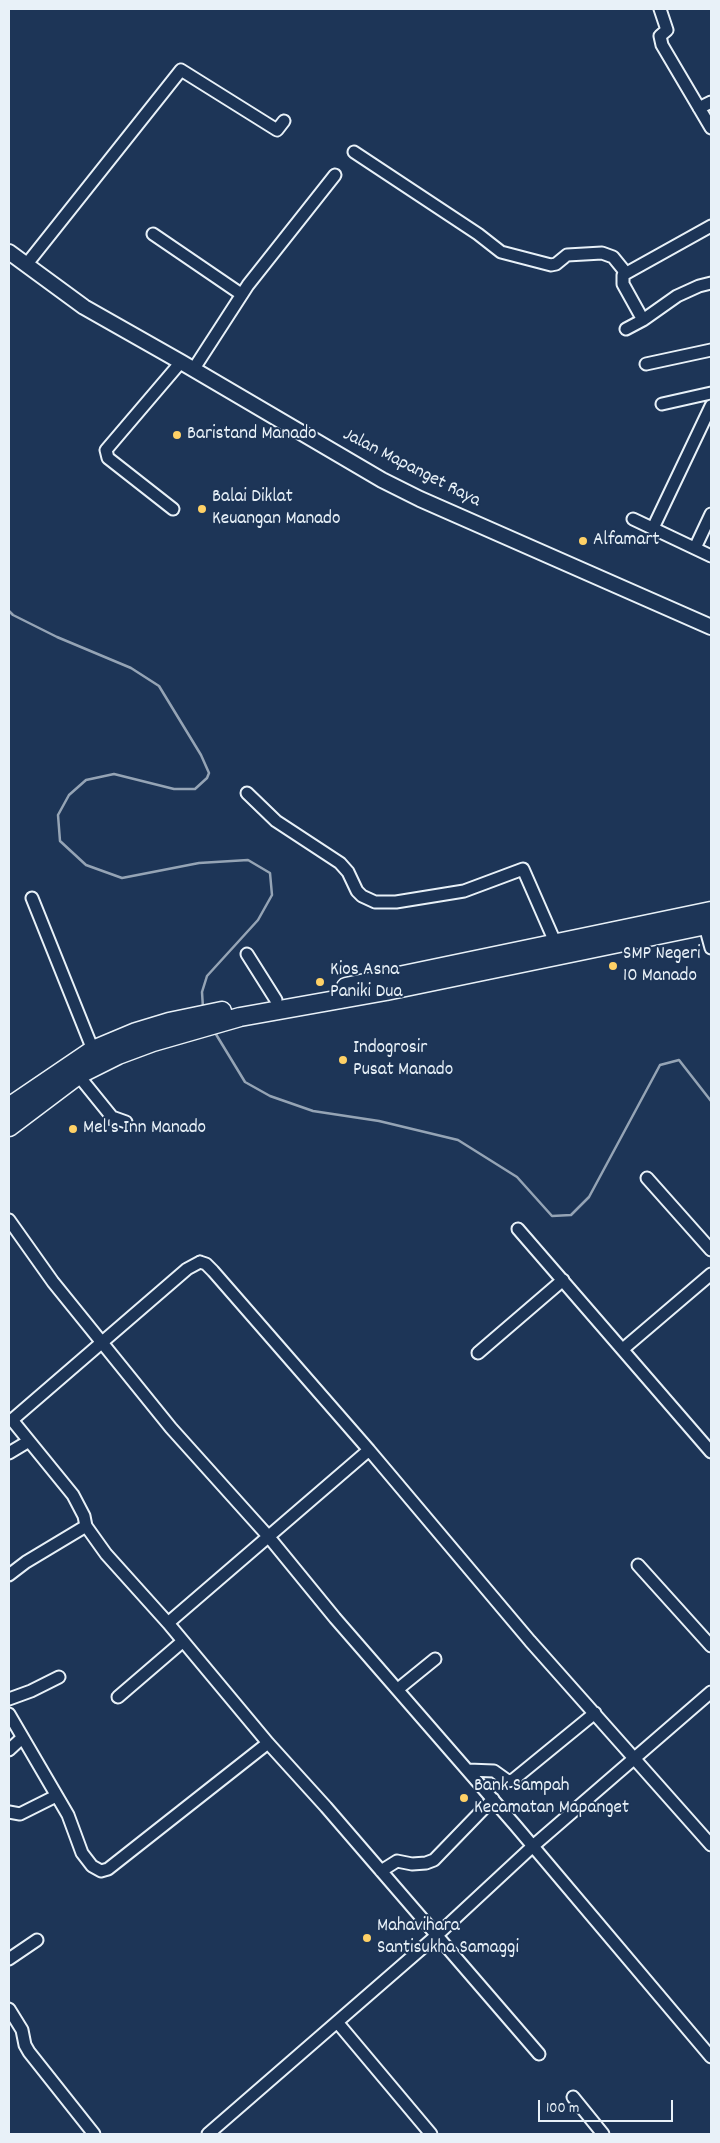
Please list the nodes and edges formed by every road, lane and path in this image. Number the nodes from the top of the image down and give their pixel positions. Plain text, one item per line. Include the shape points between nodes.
1 (660, 9) edge
2 (711, 102) edge
3 (699, 108) junction
4 (284, 121) dead end
5 (711, 128) edge
6 (354, 152) dead end
7 (335, 176) dead end
8 (711, 226) edge
9 (153, 234) dead end
10 (9, 252) edge
11 (26, 265) junction
12 (626, 273) junction
13 (711, 276) edge
14 (707, 284) edge
15 (241, 294) junction
16 (643, 320) junction
17 (626, 329) dead end
18 (711, 350) edge
19 (181, 362) junction
20 (646, 364) dead end
21 (194, 370) junction
22 (711, 393) edge
23 (662, 404) dead end
24 (711, 406) edge
25 (173, 509) dead end
26 (711, 514) edge
27 (633, 519) dead end
28 (653, 528) junction
29 (695, 548) junction
30 (711, 556) edge
31 (711, 626) edge
32 (247, 793) dead end
33 (32, 898) dead end
34 (709, 920) edge
35 (555, 942) junction
36 (711, 948) edge
37 (247, 954) dead end
38 (385, 984) junction
39 (276, 1000) junction
40 (222, 1016) junction
41 (171, 1030) junction
42 (92, 1050) junction
43 (78, 1075) junction
44 (9, 1106) edge
45 (126, 1122) dead end
46 (9, 1128) edge
47 (647, 1178) dead end
48 (9, 1220) edge
49 (518, 1229) dead end
50 (711, 1250) edge
51 (711, 1274) edge
52 (562, 1280) junction
53 (103, 1342) junction
54 (623, 1349) junction
55 (478, 1353) dead end
56 (10, 1421) edge
57 (29, 1441) junction
58 (369, 1450) junction
59 (711, 1452) edge
60 (9, 1453) edge
61 (86, 1526) junction
62 (268, 1536) junction
63 (638, 1565) dead end
64 (9, 1575) edge
65 (168, 1622) junction
66 (182, 1642) junction
67 (711, 1646) edge
68 (434, 1659) dead end
69 (58, 1677) dead end
70 (398, 1689) junction
71 (711, 1692) edge
72 (118, 1697) dead end
73 (9, 1699) edge
74 (595, 1713) junction
75 (9, 1714) edge
76 (22, 1738) junction
77 (268, 1744) junction
78 (9, 1750) edge
79 (636, 1759) junction
80 (468, 1770) junction
81 (56, 1796) junction
82 (493, 1799) junction
83 (9, 1812) edge
84 (711, 1845) edge
85 (534, 1846) junction
86 (381, 1871) junction
87 (436, 1936) junction
88 (37, 1940) dead end
89 (9, 1959) edge
90 (9, 2009) edge
91 (337, 2022) junction
92 (539, 2054) dead end
93 (711, 2057) edge
94 (572, 2097) dead end
95 (94, 2134) edge
96 (208, 2134) edge
97 (431, 2134) edge
98 (603, 2134) edge

1 - 3 street via 667,30 660,36 662,45
2 - 3 street
3 - 5 street
4 - 11 street via 277,130 181,70
6 - 12 street via 501,252 551,265 567,255 602,253 613,257
7 - 15 street
8 - 12 street
9 - 15 street
10 - 11 street, Jalan Mapanget Raya
11 - 19 street, Jalan Mapanget Raya via 84,307
12 - 16 street via 622,281
13 - 14 street
14 - 16 street via 677,296
15 - 21 street
16 - 17 street
18 - 20 street
19 - 21 street, Jalan Mapanget Raya
19 - 25 street via 106,450 108,458
21 - 31 street, Jalan Mapanget Raya via 382,480
22 - 23 street
24 - 28 street
26 - 29 street
27 - 28 street
28 - 29 street
29 - 30 street
32 - 35 street via 276,820 340,863 357,891 375,902 396,902 464,891 523,869
33 - 42 street
34 - 35 highway
34 - 36 street
34 - 38 highway
35 - 38 highway
37 - 39 street
38 - 39 highway
38 - 40 highway
39 - 40 highway
40 - 41 highway
41 - 42 highway via 136,1032
41 - 43 highway via 153,1042
42 - 44 highway
43 - 45 street via 112,1117
43 - 46 highway
47 - 50 street
48 - 53 street via 53,1282
49 - 52 street
51 - 54 street
52 - 54 street
52 - 55 street
53 - 56 street
53 - 58 street via 187,1269 200,1262 206,1264
53 - 62 street via 171,1428
54 - 59 street
56 - 57 street
57 - 60 street
57 - 61 street via 73,1495
58 - 62 street
58 - 74 street
61 - 64 street
61 - 65 street via 106,1554
62 - 65 street
62 - 70 street
63 - 67 street
65 - 66 street
66 - 72 street
66 - 77 street
68 - 70 street
69 - 73 street
70 - 80 street
71 - 79 street
74 - 79 street
74 - 80 street via 513,1780 508,1781 494,1771
75 - 76 street
76 - 78 street
76 - 81 street
77 - 81 street via 101,1871 92,1866 82,1853 68,1815
77 - 86 street
79 - 84 street
79 - 85 street
80 - 82 street
81 - 83 street via 20,1814
82 - 85 street
82 - 86 street via 434,1860 412,1864 396,1861
85 - 87 street
85 - 93 street
86 - 87 street
87 - 91 street
87 - 92 street
88 - 89 street
90 - 95 street via 22,2030 29,2052
91 - 96 street
91 - 97 street
94 - 98 street

